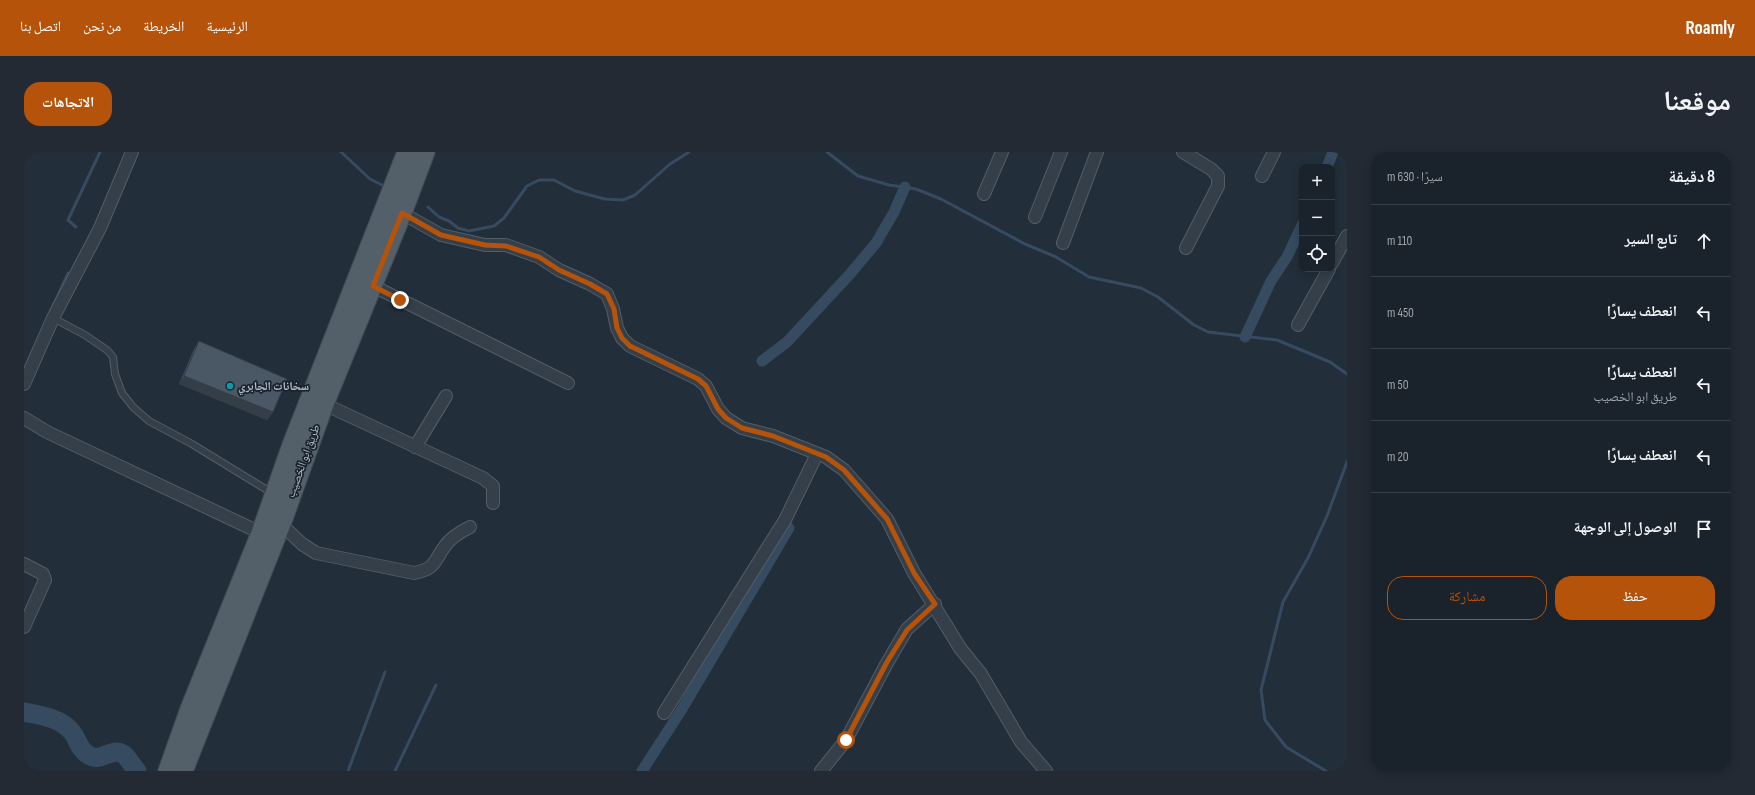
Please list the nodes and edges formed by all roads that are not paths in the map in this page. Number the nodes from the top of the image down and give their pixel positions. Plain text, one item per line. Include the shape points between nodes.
1 (132, 152) edge
2 (407, 152) edge
3 (425, 152) edge
4 (1002, 152) edge
5 (1061, 152) edge
6 (1097, 152) edge
7 (1183, 152) edge
8 (1274, 152) edge
9 (1262, 176) dead end
10 (984, 194) dead end
11 (402, 213) junction
12 (1035, 217) dead end
13 (1347, 236) edge
14 (1063, 243) dead end
15 (1186, 248) dead end
16 (1335, 258) edge
17 (1327, 272) edge
18 (373, 286) junction
19 (53, 318) junction
20 (1298, 326) dead end
21 (568, 383) dead end
22 (24, 384) edge
23 (446, 396) dead end
24 (324, 404) junction
25 (24, 418) edge
26 (415, 447) junction
27 (817, 454) junction
28 (274, 495) junction
29 (493, 503) dead end
30 (281, 524) junction
31 (470, 527) dead end
32 (261, 533) junction
33 (24, 564) edge
34 (935, 604) junction
35 (24, 627) edge
36 (197, 712) junction
37 (664, 713) dead end
38 (168, 771) edge
39 (183, 771) edge
40 (821, 771) edge
41 (1046, 771) edge

1 - 19 street via 100,228
2 - 28 main road, طريق ابو الخصيب
3 - 11 main road, طريق ابو الخصيب
4 - 10 street
5 - 12 street
6 - 14 street
7 - 15 street via 1218,176 1218,186
8 - 9 street
11 - 18 main road, طريق ابو الخصيب
11 - 27 street via 441,235 485,245 506,246 539,257 559,270 590,284 607,294 614,309 617,328 630,346 698,379 706,386 718,409 726,418 742,428 773,436
13 - 16 street
17 - 20 street
18 - 21 street
18 - 24 main road, طريق ابو الخصيب
19 - 22 street
19 - 28 lane via 85,335 113,357 115,374 122,393 149,421 192,444
23 - 26 street
24 - 26 street
24 - 30 main road, طريق ابو الخصيب
25 - 32 street via 47,432
26 - 29 street via 483,478 493,486
27 - 34 street via 826,457 844,470 887,519 914,573
27 - 37 street via 785,520
28 - 32 main road, طريق ابو الخصيب
30 - 31 street via 302,544 316,553 414,573 427,570 437,561 446,545
30 - 36 main road, طريق ابو الخصيب
32 - 36 main road, طريق ابو الخصيب
33 - 35 street via 43,574 45,580
34 - 40 street via 907,630 846,740
34 - 41 street via 960,648 981,674 1021,742
36 - 38 main road, طريق ابو الخصيب
36 - 39 main road, طريق ابو الخصيب

